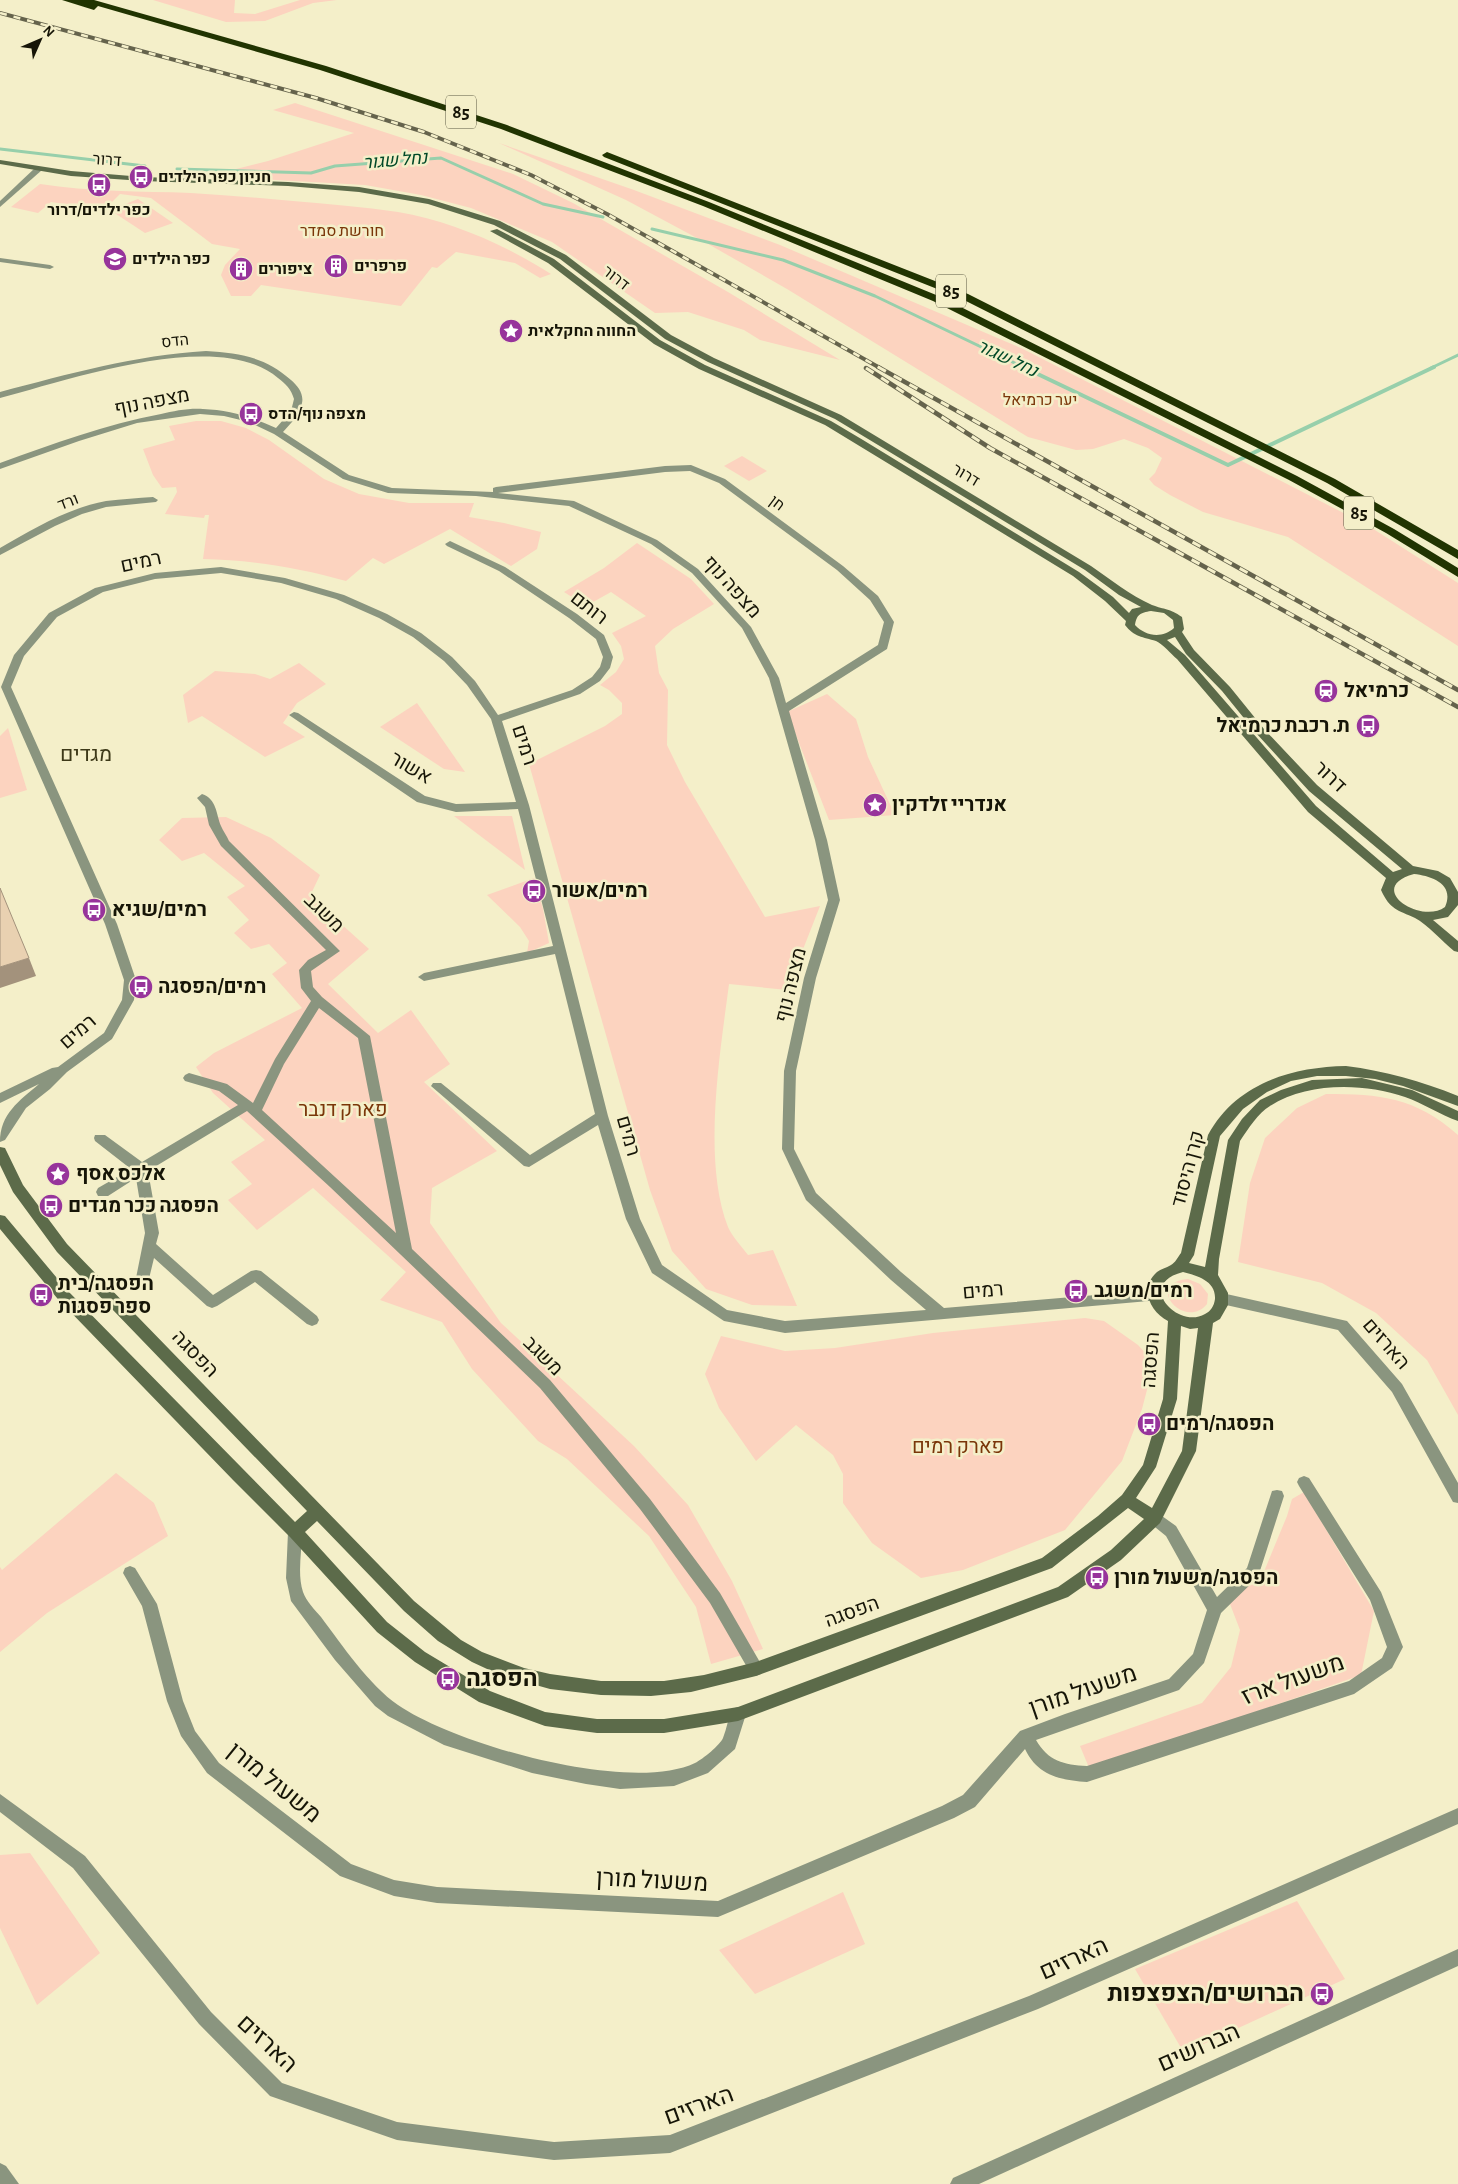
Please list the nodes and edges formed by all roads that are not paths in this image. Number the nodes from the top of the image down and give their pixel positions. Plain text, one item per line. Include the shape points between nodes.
1 (66, 0) edge
2 (85, 0) edge
3 (111, 0) edge
4 (139, 6) dead end
5 (227, 33) junction
6 (214, 37) junction
7 (578, 145) dead end
8 (594, 151) dead end
9 (0, 162) edge
10 (0, 170) edge
11 (34, 173) junction
12 (0, 205) edge
13 (0, 260) edge
14 (50, 267) dead end
15 (0, 395) edge
16 (277, 432) junction
17 (0, 466) edge
18 (476, 493) junction
19 (153, 500) dead end
20 (450, 544) dead end
21 (0, 552) edge
22 (1458, 555) edge
23 (1458, 573) edge
24 (1151, 608) junction
25 (1130, 620) junction
26 (1177, 632) junction
27 (1159, 638) junction
28 (3, 687) edge
29 (782, 710) junction
30 (294, 715) dead end
31 (496, 719) junction
32 (202, 798) dead end
33 (523, 805) junction
34 (1410, 870) junction
35 (1392, 876) junction
36 (1455, 914) edge
37 (1422, 916) junction
38 (1458, 948) edge
39 (559, 949) junction
40 (424, 977) dead end
41 (318, 1000) junction
42 (63, 1068) junction
43 (189, 1078) dead end
44 (437, 1086) dead end
45 (0, 1098) edge
46 (1458, 1101) edge
47 (251, 1108) junction
48 (602, 1116) junction
49 (1458, 1116) edge
50 (0, 1137) edge
51 (100, 1138) dead end
52 (0, 1152) edge
53 (141, 1169) junction
54 (103, 1192) dead end
55 (0, 1220) edge
56 (151, 1247) junction
57 (406, 1251) junction
58 (1177, 1268) junction
59 (1211, 1277) junction
60 (142, 1283) dead end
61 (1155, 1296) junction
62 (1222, 1299) junction
63 (940, 1313) junction
64 (1175, 1318) junction
65 (312, 1320) dead end
66 (1206, 1320) junction
67 (1304, 1482) dead end
68 (1277, 1496) dead end
69 (1458, 1497) edge
70 (1127, 1500) junction
71 (317, 1511) junction
72 (1155, 1518) junction
73 (295, 1532) junction
74 (130, 1573) dead end
75 (1215, 1609) junction
76 (756, 1669) junction
77 (738, 1714) junction
78 (1026, 1736) junction
79 (0, 1802) edge
80 (1458, 1816) edge
81 (1458, 1957) edge
82 (0, 2172) edge
83 (10, 2184) edge
84 (959, 2184) edge

1 - 6 highway
2 - 6 highway, 85
3 - 5 highway, 85
4 - 5 highway
5 - 7 highway, 85 via 413,88
6 - 23 highway, 85 via 337,73 549,143 937,299 1358,512
8 - 22 highway, 85 via 964,296 1364,500
9 - 11 street, דרור
10 - 11 street, דרור
11 - 12 street
11 - 24 street, דרור via 348,188 443,204 499,224 563,257 668,338 838,417
11 - 25 street, דרור via 108,183 344,194 421,207 490,229 551,261 657,342 828,423 860,442 1076,574
13 - 14 street
15 - 16 street, הדס via 163,356 201,353 234,356 276,371 295,388 297,411
16 - 17 street, מצפה נוף via 252,420 224,413 175,414 136,421
16 - 18 street, מצפה נוף via 346,477 391,491
18 - 29 street, מצפה נוף via 571,503 654,542 695,572 746,627 774,678
18 - 29 street, חן via 664,469 691,468 722,480 840,568 874,598 889,622 883,647
19 - 21 street, ורד via 106,504 37,531
20 - 31 street, רותם via 502,569 573,616 600,637 608,657 596,680 576,692
24 - 25 street via 1136,612
24 - 26 street via 1173,615 1180,624
25 - 27 street via 1130,625 1139,634
26 - 27 street via 1170,637
26 - 34 street, דרור via 1190,652 1313,788
27 - 35 street, דרור via 1181,657 1312,808
28 - 31 street, רמים via 19,655 53,615 99,590 156,576 221,570 282,580 340,597 383,616 417,635 448,659 472,683
28 - 42 street, רמים via 111,924 130,980 128,1000 108,1036
29 - 63 street, מצפה נוף via 821,840 834,900 810,978 790,1071 788,1149 811,1196
30 - 33 street, אשור via 421,799 456,808
31 - 33 street, רמים
32 - 41 street, משגב via 210,806 215,825 225,843 334,951 305,970 307,988
33 - 39 street, רמים
34 - 35 street
34 - 36 street via 1428,872 1451,884 1456,893
35 - 37 street via 1387,884 1392,902 1402,910
36 - 37 street
37 - 38 street
39 - 40 street
39 - 48 street, רמים
41 - 47 street
41 - 57 street via 364,1036
42 - 45 street, רמים
42 - 50 street, רמים via 22,1105
43 - 47 street, משגב via 223,1087
44 - 48 street via 529,1162
46 - 58 street, קרן היסוד via 1412,1082 1363,1071 1333,1070 1303,1073 1273,1083 1250,1096 1214,1136 1187,1255
47 - 53 street
47 - 57 street, משגב
48 - 63 street, רמים via 633,1219 657,1269 724,1315 785,1327
49 - 59 street, קרן היסוד via 1408,1093 1362,1083 1312,1085 1264,1104 1234,1140
51 - 53 street
52 - 71 street, הפסגה via 18,1188 62,1248
53 - 54 street
53 - 56 street via 152,1233
55 - 73 street via 69,1301
56 - 60 street
56 - 65 street via 212,1302 256,1275
57 - 76 street, משגב via 545,1384 646,1504 715,1598
58 - 59 street via 1194,1268
58 - 61 street via 1157,1280
59 - 62 street via 1220,1287
61 - 63 street, רמים
61 - 64 street via 1160,1307
62 - 66 street via 1218,1313
62 - 69 street, הארזים via 1342,1325 1397,1388
64 - 66 street via 1189,1322
64 - 70 street, הפסגה via 1170,1399 1149,1467
66 - 72 street via 1189,1452
67 - 78 street, משעול ארז via 1376,1597 1395,1647 1387,1663 1354,1687 1087,1774 1061,1772 1036,1755
68 - 75 street via 1253,1572
70 - 72 street
70 - 76 street, הפסגה via 1047,1563
71 - 73 street
71 - 76 street, הפסגה via 409,1606 456,1645 497,1667 568,1685 652,1689 717,1680
72 - 75 street via 1171,1531
72 - 77 street via 1116,1555 1063,1592
73 - 77 street via 382,1627 420,1657 485,1697 545,1719 597,1726 664,1726
73 - 77 street via 293,1578 296,1596 334,1648 394,1711 450,1740 532,1765 586,1776 620,1781 674,1778 702,1768 729,1744
74 - 78 street, משעול מורן via 149,1604 175,1701 189,1736 212,1768 346,1870 394,1888 437,1895 718,1909 969,1801
75 - 78 street, משעול מורן via 1198,1658 1174,1685
79 - 80 street, הארזים via 79,1862 205,2018 276,2090 397,2131 554,2152 670,2144 1032,2004
81 - 84 street, הברושים
82 - 83 street

